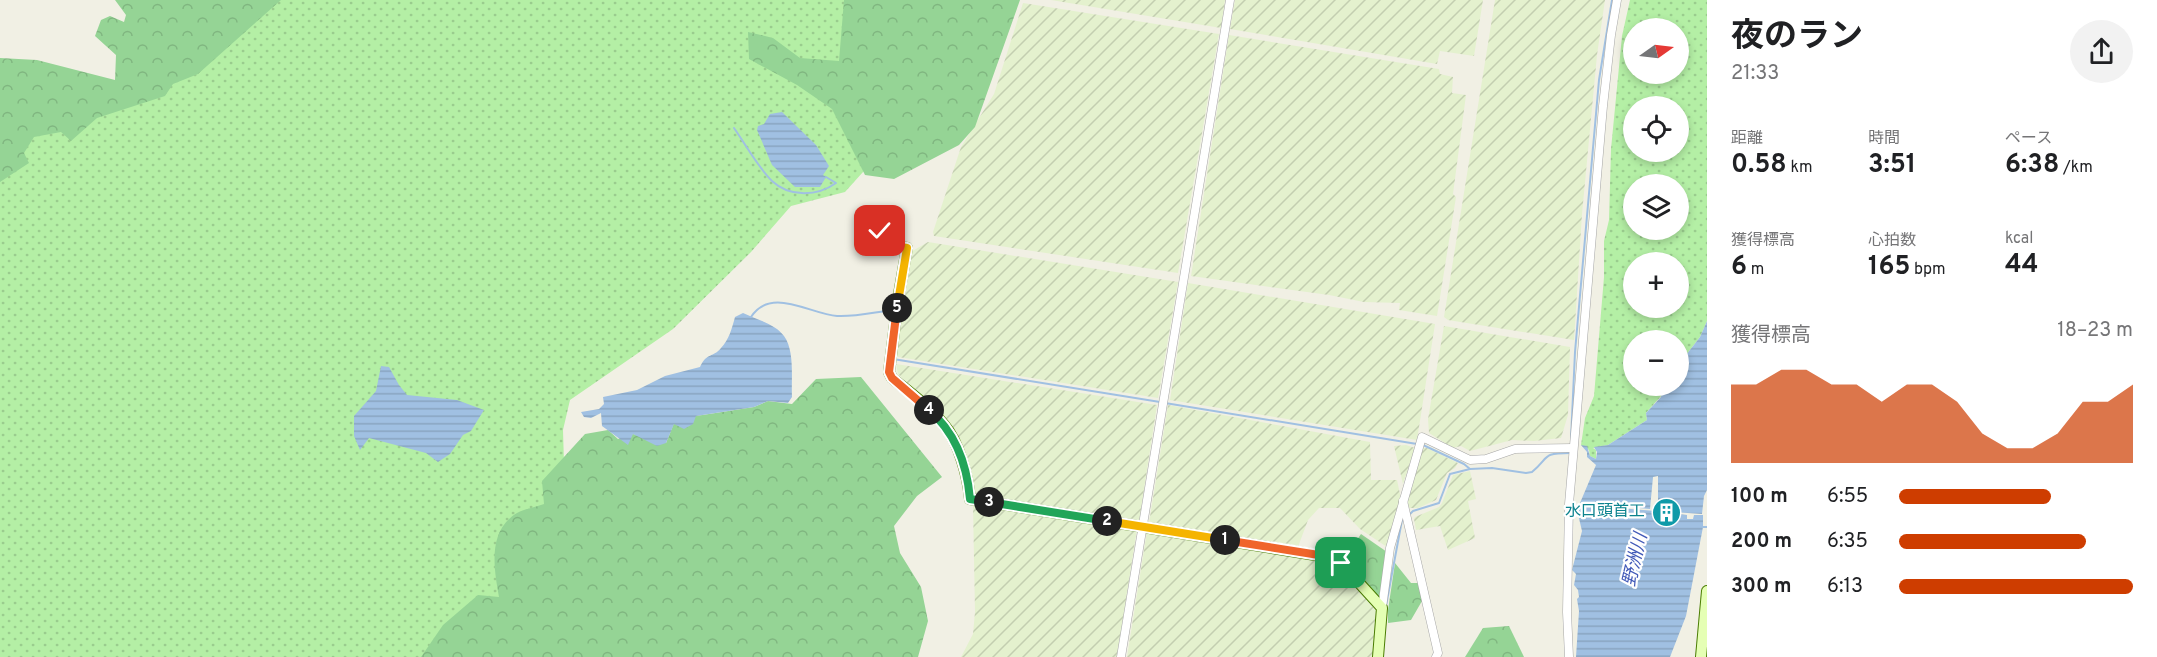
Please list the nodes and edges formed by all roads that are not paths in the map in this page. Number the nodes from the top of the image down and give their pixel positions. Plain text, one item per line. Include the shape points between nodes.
1 (1230, 0) edge
2 (1617, 0) edge
3 (880, 231) dead end
4 (1573, 448) junction
5 (1403, 499) junction
6 (1143, 526) junction
7 (1707, 591) edge
8 (1382, 608) junction
9 (1121, 657) edge
10 (1378, 657) edge
11 (1436, 657) edge
12 (1569, 657) edge
13 (1701, 657) edge

1 - 6 street
2 - 4 street via 1603,106
3 - 6 main road via 895,246 907,248 889,372 952,436 966,473 970,499
4 - 5 street via 1515,448 1486,459 1470,459 1422,437
4 - 12 street via 1568,552
5 - 8 street via 1390,548
5 - 11 street
6 - 8 main road via 1334,558
6 - 9 street
7 - 13 main road
8 - 10 main road

